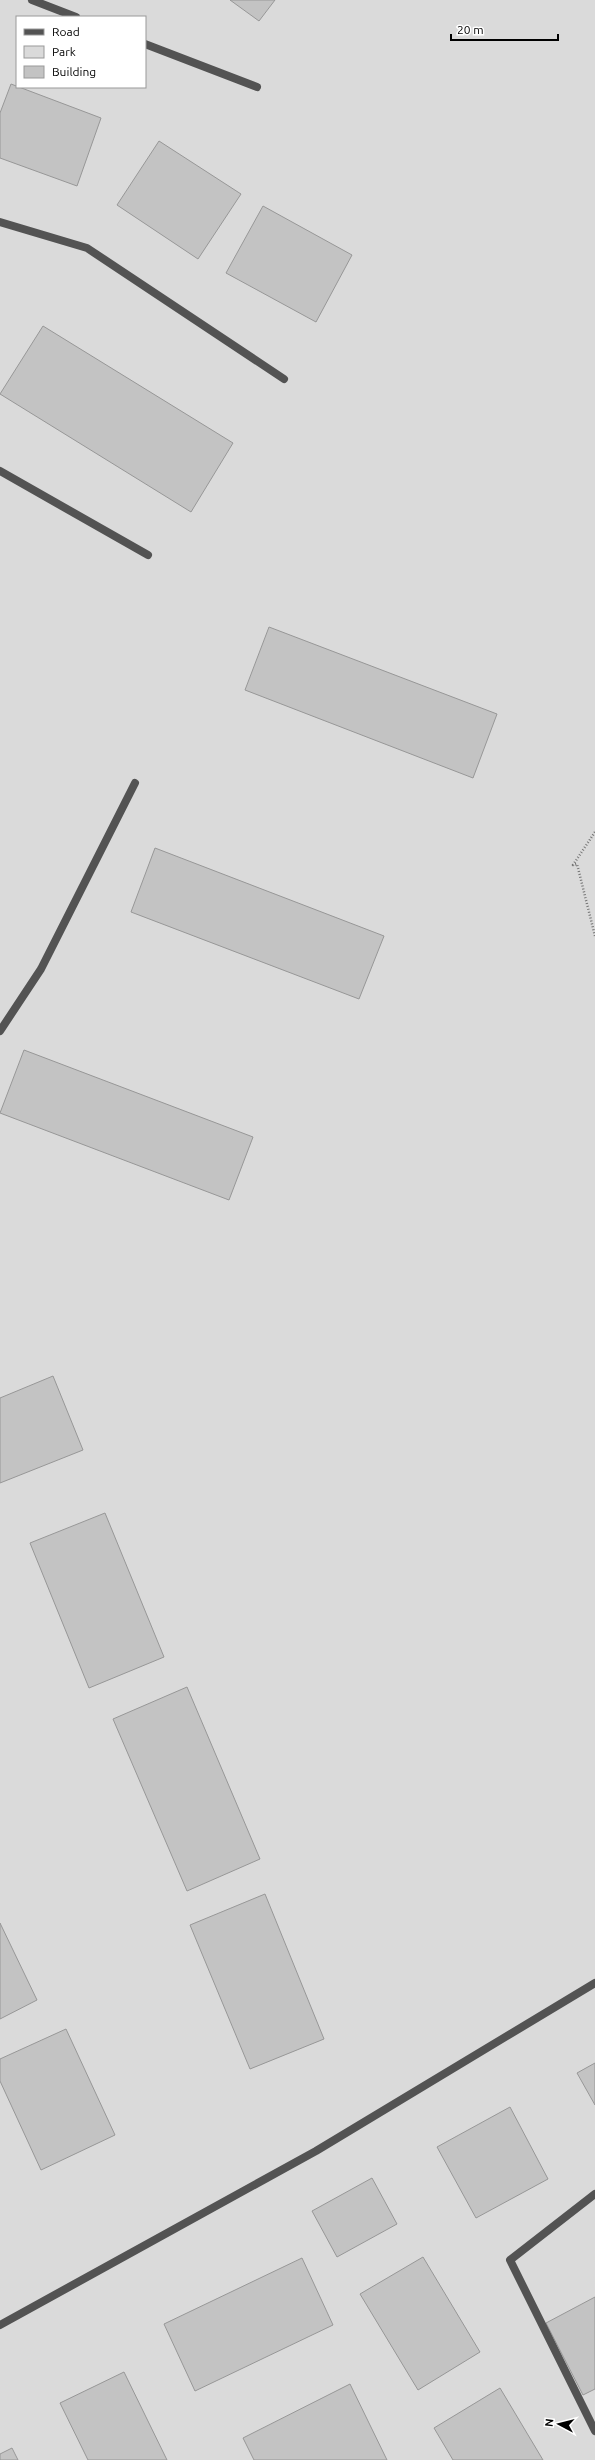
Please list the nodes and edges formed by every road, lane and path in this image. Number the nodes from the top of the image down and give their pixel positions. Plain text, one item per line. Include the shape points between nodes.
1 (32, 0) edge
2 (73, 16) edge
3 (146, 44) edge
4 (257, 87) dead end
5 (0, 222) edge
6 (284, 380) dead end
7 (0, 471) edge
8 (148, 555) dead end
9 (135, 783) dead end
10 (595, 832) edge
11 (595, 936) edge
12 (0, 1031) edge
13 (595, 1983) edge
14 (595, 2194) edge
15 (0, 2326) edge
16 (595, 2430) edge

1 - 2 street
3 - 4 street
5 - 6 street via 87,248
7 - 8 street
9 - 12 street via 41,969
10 - 11 path via 573,865 578,864
13 - 15 street via 316,2151
14 - 16 street via 510,2260

